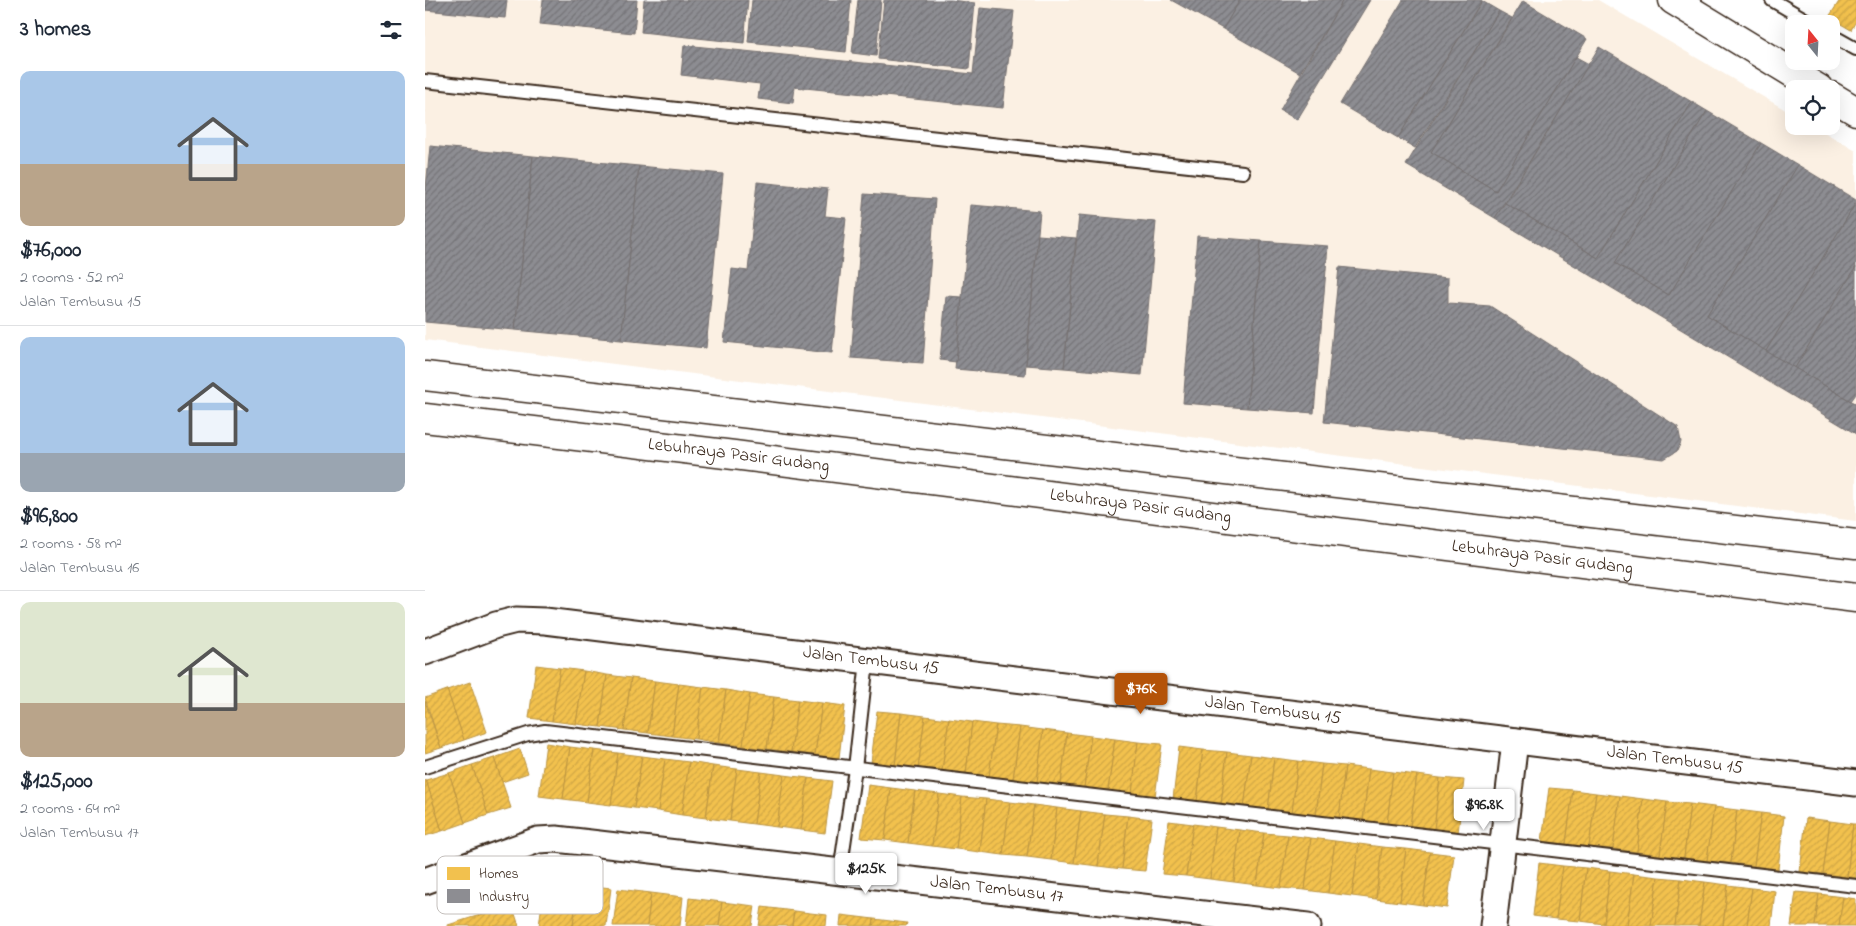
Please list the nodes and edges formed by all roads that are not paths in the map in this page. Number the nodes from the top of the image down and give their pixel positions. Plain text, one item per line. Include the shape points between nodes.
1 (1673, 0) edge
2 (1772, 0) edge
3 (1798, 15) edge
4 (1840, 40) edge
5 (1856, 49) edge
6 (1804, 80) edge
7 (425, 81) edge
8 (1840, 101) edge
9 (1856, 111) edge
10 (1243, 172) dead end
11 (425, 376) edge
12 (425, 418) edge
13 (1856, 544) edge
14 (1856, 598) edge
15 (425, 652) edge
16 (867, 661) junction
17 (1515, 741) junction
18 (425, 767) edge
19 (855, 768) junction
20 (1856, 783) edge
21 (1503, 845) junction
22 (494, 856) edge
23 (840, 872) junction
24 (437, 877) edge
25 (425, 881) edge
26 (1856, 886) edge
27 (1308, 926) edge
28 (1493, 926) edge

1 - 6 main road
2 - 3 lane
4 - 5 lane
7 - 10 lane
8 - 9 main road
11 - 13 main road
12 - 14 main road, Lebuhraya Pasir Gudang
15 - 16 street, Jalan Tembusu 15 via 517,620
16 - 17 street, Jalan Tembusu 15
16 - 19 lane
17 - 20 street, Jalan Tembusu 15
17 - 21 street
18 - 19 lane via 545,731
19 - 21 lane
19 - 23 lane
21 - 26 lane
21 - 28 street
22 - 23 street, Jalan Tembusu 17 via 538,840 556,839
23 - 27 street, Jalan Tembusu 17
24 - 25 street, Jalan Tembusu 17

